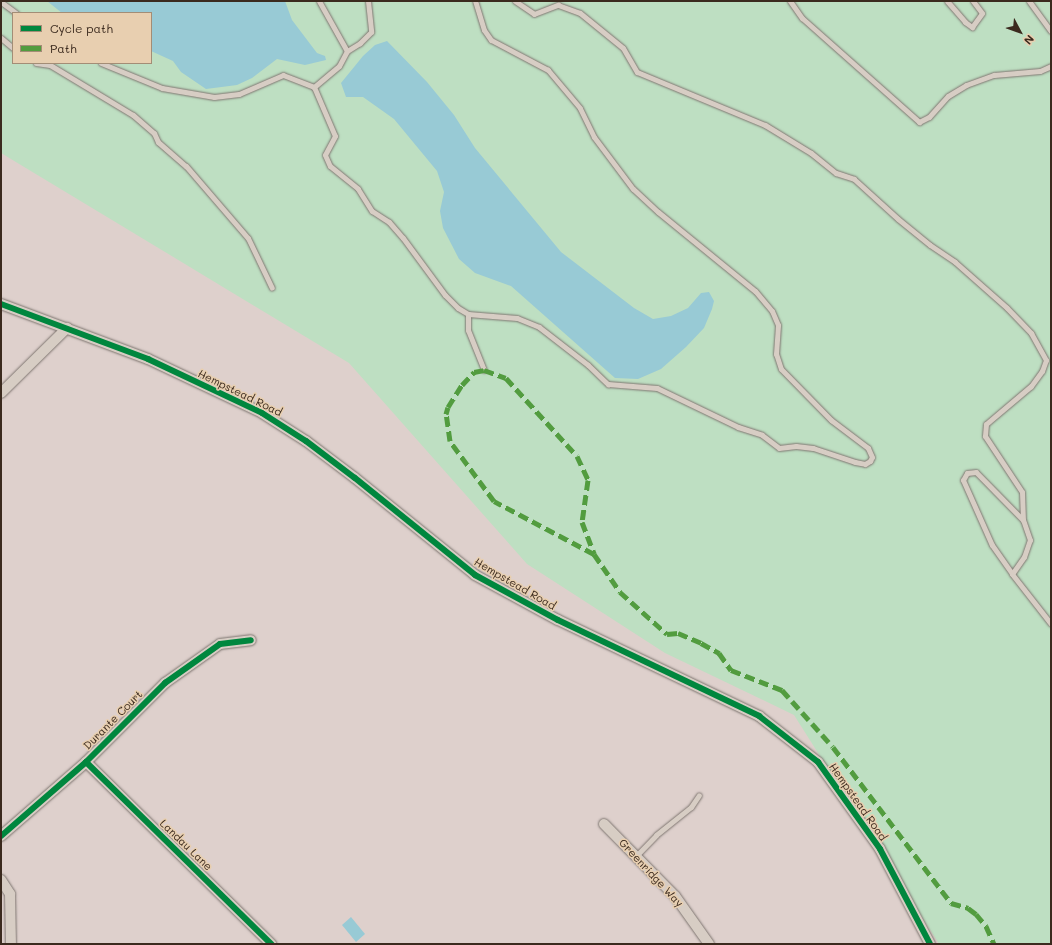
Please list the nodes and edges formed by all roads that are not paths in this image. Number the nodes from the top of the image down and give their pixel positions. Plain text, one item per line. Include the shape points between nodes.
1 (319, 1) edge
2 (368, 1) edge
3 (475, 1) edge
4 (515, 1) edge
5 (790, 1) edge
6 (947, 1) edge
7 (973, 1) edge
8 (1029, 1) edge
9 (2, 4) edge
10 (14, 12) edge
11 (1051, 31) edge
12 (1, 38) edge
13 (12, 47) edge
14 (347, 51) junction
15 (43, 64) edge
16 (103, 64) edge
17 (1051, 66) edge
18 (314, 87) junction
19 (272, 288) dead end
20 (1, 304) edge
21 (468, 314) junction
22 (67, 328) junction
23 (484, 370) dead end
24 (1, 393) edge
25 (1023, 520) junction
26 (1012, 574) junction
27 (1051, 624) edge
28 (251, 640) dead end
29 (86, 762) junction
30 (699, 795) dead end
31 (604, 824) dead end
32 (1, 836) edge
33 (636, 856) junction
34 (1, 880) edge
35 (11, 944) edge
36 (271, 944) edge
37 (709, 944) edge
38 (930, 944) edge

1 - 14 lane
2 - 14 lane via 370,32 360,43
3 - 21 lane via 484,30 492,40 548,70 580,108 594,137 633,189 755,291 772,311 778,325 776,354 781,369 831,420 868,448 872,457 865,464 813,448 779,448 762,435 738,427 657,388 608,384 539,327 517,318
4 - 25 lane via 534,14 558,5 580,13 623,48 637,72 765,125 811,153 836,173 854,179 898,219 955,262 1007,308 1031,333 1046,360 1031,386 986,424 985,436 1022,492
5 - 17 lane via 802,18 919,122 929,117 948,96 966,85 994,75 1032,72
6 - 7 lane via 965,22 972,26 982,13
8 - 11 lane
9 - 10 lane
12 - 13 lane
14 - 18 lane via 339,66
15 - 19 lane via 50,65 133,115 154,133 158,142 186,166 248,238
16 - 18 lane via 162,88 214,97 239,94 283,75
18 - 21 lane via 335,136 325,155 330,166 358,189 372,211 389,222 445,295
20 - 22 street, Hempstead Road
21 - 23 lane via 468,330
22 - 24 street
22 - 38 street, Hempstead Road via 148,359 262,413 349,473 475,575 558,620 759,716 818,762 880,849
25 - 26 lane via 1030,540 1024,557
25 - 26 lane via 976,472 967,473 963,480 967,490 992,545
26 - 27 lane
28 - 29 street, Durante Court via 220,644 165,683
29 - 32 street, Durante Court
29 - 36 street, Landau Lane
30 - 33 lane via 690,807 656,835
31 - 33 street, Greenridge Way
33 - 37 street, Greenridge Way via 675,896
34 - 35 street via 10,894

